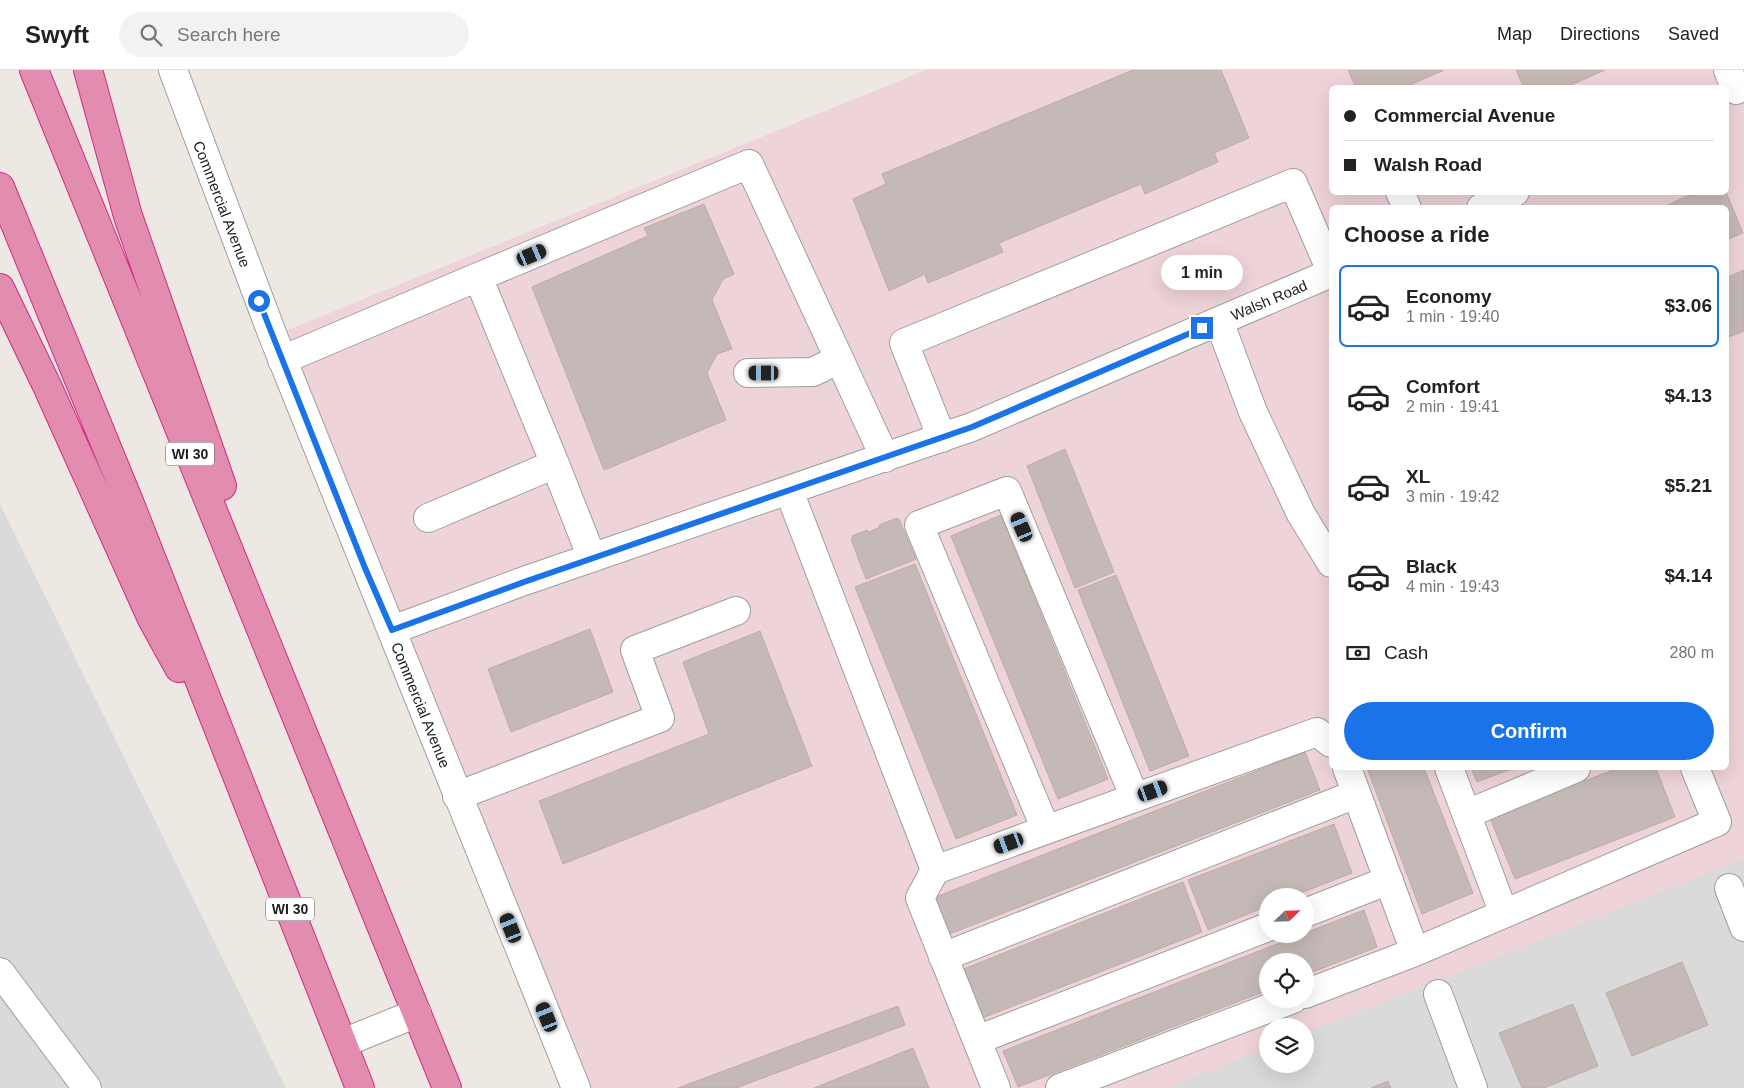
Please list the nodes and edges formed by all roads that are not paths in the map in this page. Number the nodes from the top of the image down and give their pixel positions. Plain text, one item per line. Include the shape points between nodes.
1 (34, 70) edge
2 (88, 70) edge
3 (172, 70) edge
4 (0, 187) edge
5 (1509, 195) edge
6 (1487, 205) edge
7 (1329, 267) edge
8 (1329, 273) edge
9 (478, 277) junction
10 (0, 288) edge
11 (1219, 320) junction
12 (839, 359) junction
13 (282, 360) junction
14 (748, 373) dead end
15 (942, 438) junction
16 (885, 458) junction
17 (555, 464) junction
18 (789, 491) junction
19 (428, 518) dead end
20 (592, 558) junction
21 (1329, 560) edge
22 (736, 611) dead end
23 (392, 630) junction
24 (1329, 741) edge
25 (1348, 770) edge
26 (1450, 770) edge
27 (1571, 770) edge
28 (1696, 770) edge
29 (237, 774) junction
30 (1356, 794) junction
31 (457, 796) junction
32 (1135, 798) junction
33 (1467, 814) junction
34 (1046, 830) junction
35 (346, 838) junction
36 (935, 870) junction
37 (1389, 880) junction
38 (1729, 888) dead end
39 (1314, 909) edge
40 (1504, 914) junction
41 (1744, 927) edge
42 (1259, 930) edge
43 (1415, 952) junction
44 (944, 957) junction
45 (0, 972) edge
46 (1314, 991) edge
47 (1438, 994) dead end
48 (1269, 1008) edge
49 (417, 1013) junction
50 (977, 1040) junction
51 (343, 1043) junction
52 (80, 1086) edge
53 (360, 1088) edge
54 (447, 1088) edge
55 (576, 1088) edge
56 (996, 1088) edge
57 (1060, 1088) edge
58 (1473, 1088) edge

1 - 35 highway, WI 30
2 - 35 highway via 128,216
3 - 13 street, Commercial Avenue
4 - 29 highway, WI 30
5 - 6 street
7 - 15 street via 1293,183 904,343
8 - 11 street, Walsh Road
9 - 12 street via 749,164
9 - 13 street
9 - 17 street
10 - 29 highway via 152,618
11 - 15 street, Walsh Road
11 - 21 street via 1253,412 1301,514
12 - 14 street via 813,372
12 - 16 street
13 - 23 street, Commercial Avenue
15 - 16 street, Walsh Road
16 - 18 street, Walsh Road
17 - 19 street
17 - 20 street
18 - 20 street, Walsh Road
18 - 36 street
20 - 23 street, Walsh Road
22 - 31 street via 635,650 660,718
23 - 31 street, Commercial Avenue
24 - 32 street via 1317,732
25 - 30 street
26 - 33 street
27 - 33 street
28 - 40 street via 1717,822
29 - 51 highway, WI 30
30 - 37 street
30 - 44 street
31 - 55 street, Commercial Avenue
32 - 34 street
32 - 34 street via 1007,491 919,525
33 - 40 street
34 - 36 street
35 - 49 highway, WI 30
36 - 44 street via 920,898
37 - 39 street
37 - 43 street
38 - 41 street
40 - 43 street
42 - 50 street
43 - 46 street
44 - 50 street
45 - 52 street
47 - 58 street
48 - 57 street
49 - 51 street
49 - 54 highway, WI 30
50 - 56 street
51 - 53 highway, WI 30

